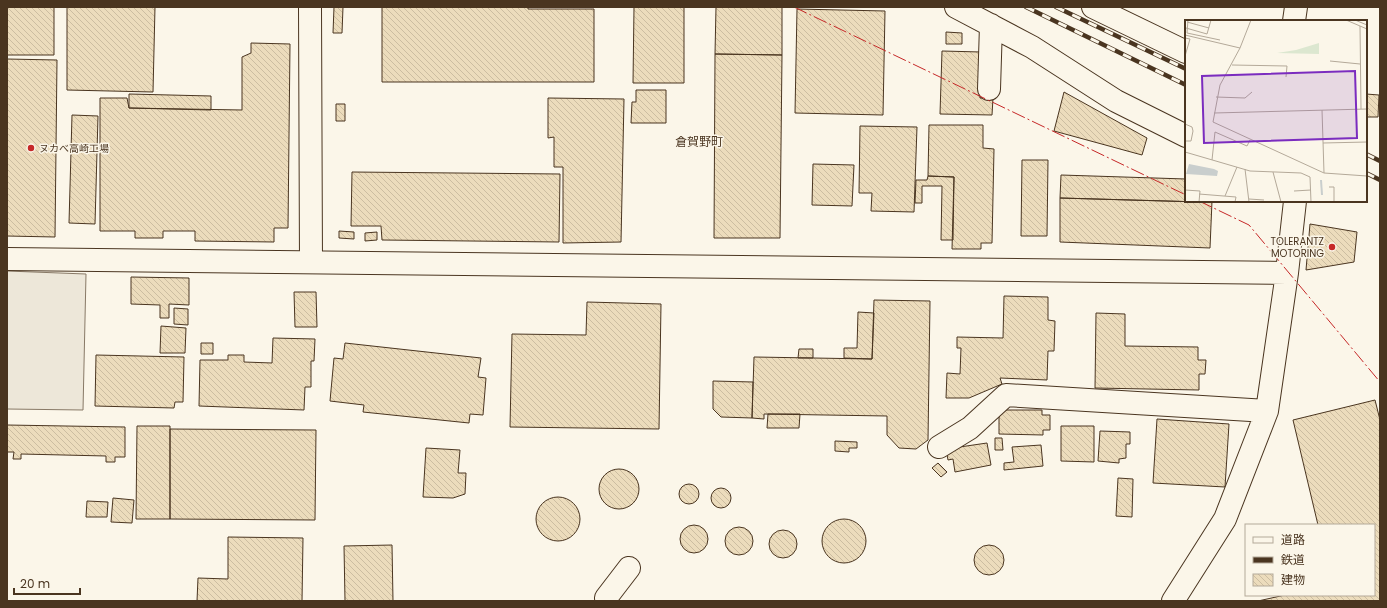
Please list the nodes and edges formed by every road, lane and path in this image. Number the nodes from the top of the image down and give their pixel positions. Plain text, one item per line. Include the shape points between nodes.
1 (310, 7) edge
2 (1093, 7) edge
3 (1296, 7) edge
4 (966, 9) edge
5 (1294, 20) edge
6 (991, 25) junction
7 (1185, 52) edge
8 (989, 89) dead end
9 (1185, 136) edge
10 (1295, 202) edge
11 (7, 259) edge
12 (311, 262) junction
13 (1287, 273) junction
14 (1267, 411) junction
15 (939, 447) dead end
16 (629, 568) dead end
17 (607, 601) edge
18 (1173, 601) edge

1 - 12 street
2 - 7 street
3 - 5 street
4 - 6 street
6 - 8 street
6 - 9 street via 1032,47 1116,101
10 - 13 street
11 - 12 street
12 - 13 street
13 - 14 street
14 - 15 street via 1006,395 970,428
14 - 18 street via 1225,519
16 - 17 street via 606,598

